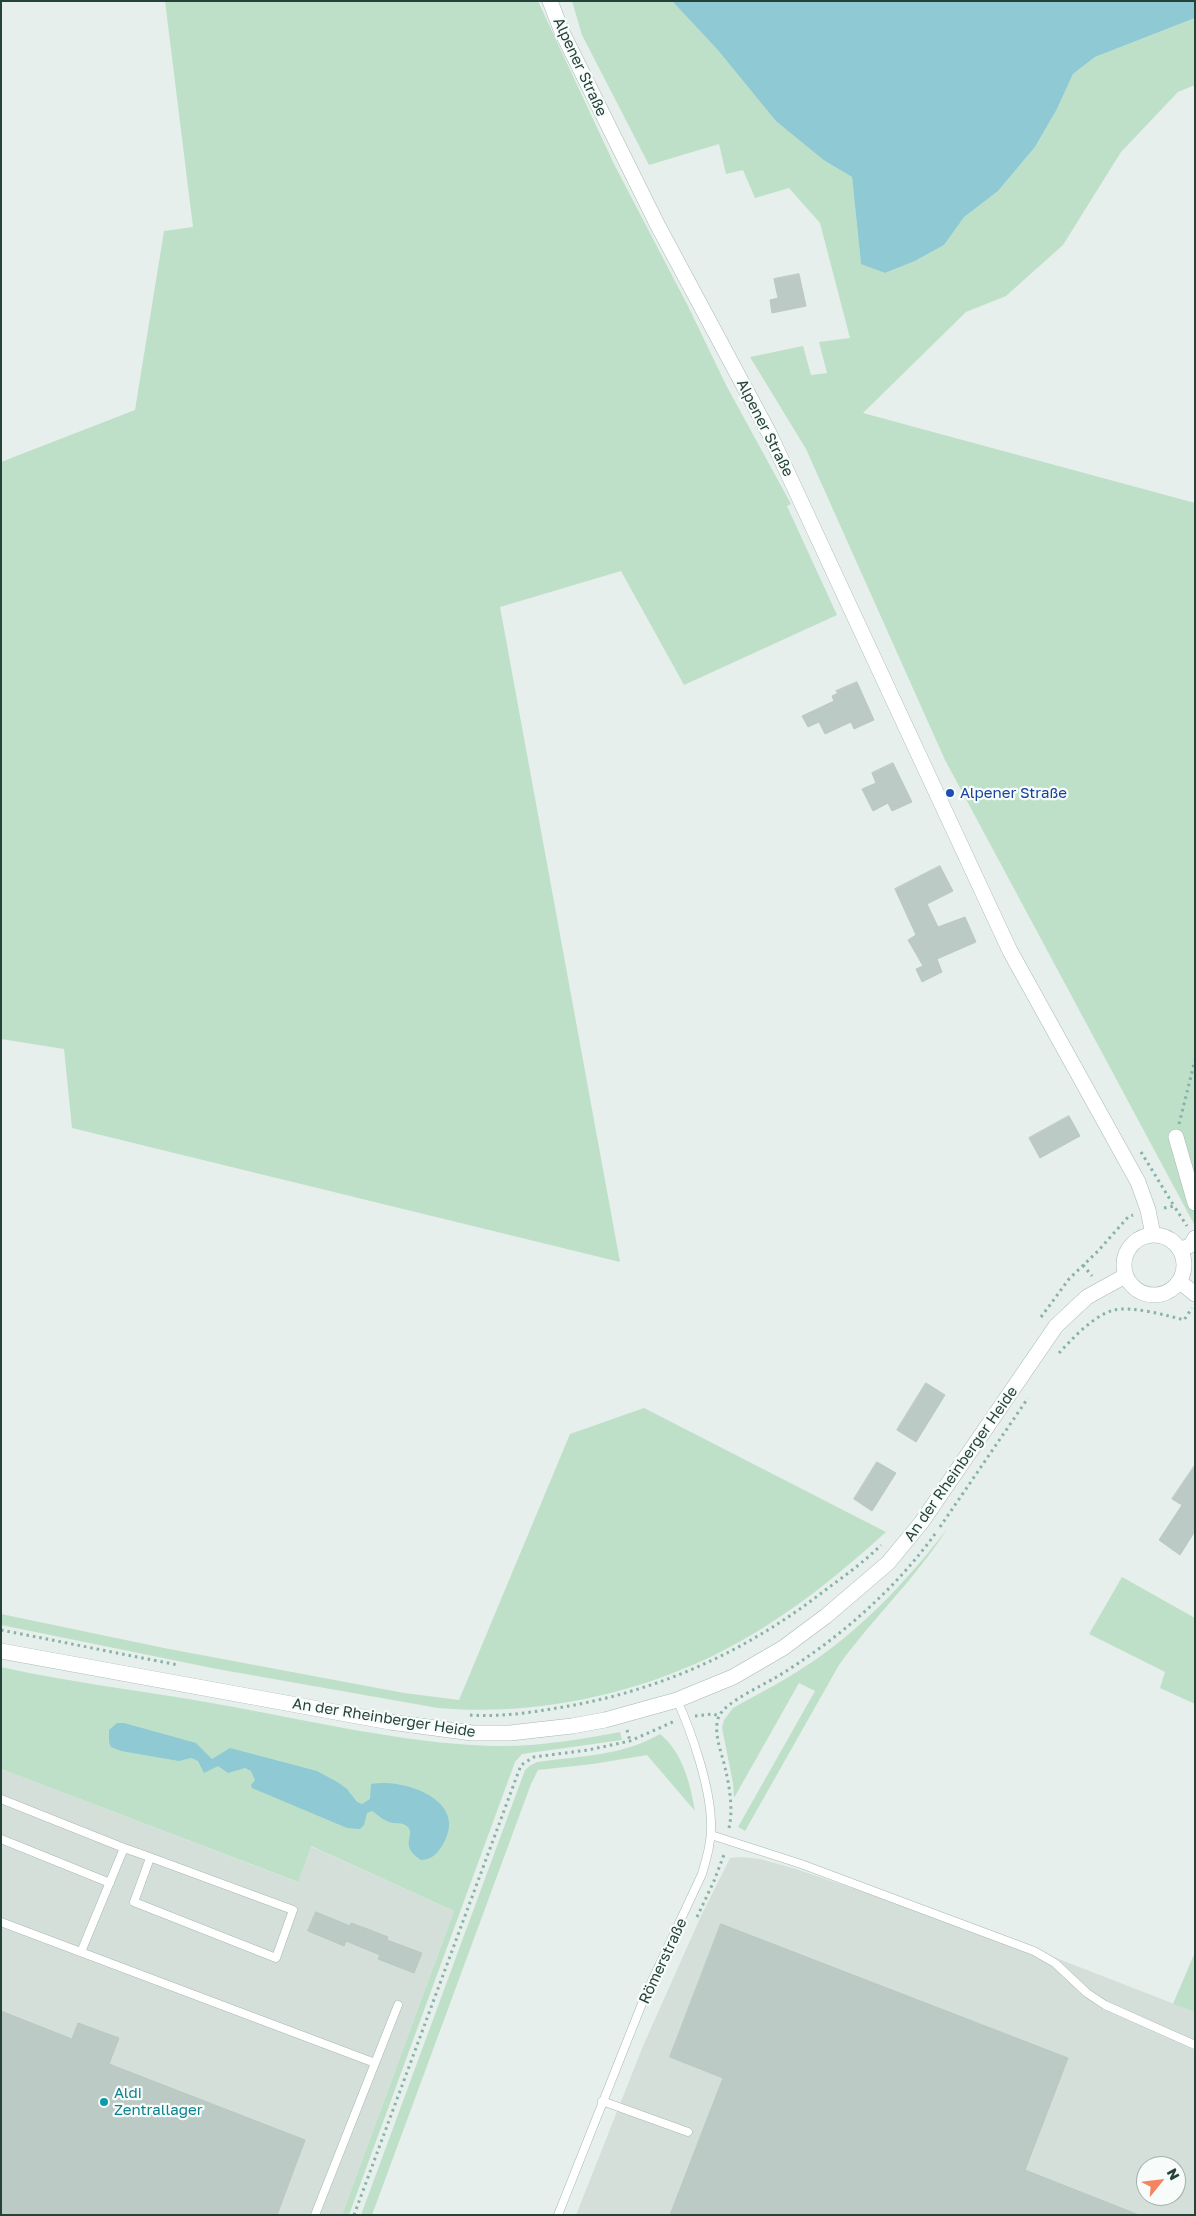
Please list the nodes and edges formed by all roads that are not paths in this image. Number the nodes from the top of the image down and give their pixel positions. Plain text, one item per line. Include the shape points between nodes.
1 (550, 1) edge
2 (1176, 1136) road end
3 (1195, 1202) edge
4 (1192, 1234) edge
5 (1153, 1235) junction
6 (1180, 1250) junction
7 (1125, 1276) junction
8 (1180, 1282) junction
9 (1195, 1294) edge
10 (1, 1651) edge
11 (677, 1700) junction
12 (1, 1800) edge
13 (711, 1835) junction
14 (1, 1839) edge
15 (124, 1848) junction
16 (150, 1858) junction
17 (110, 1883) junction
18 (1, 1922) edge
19 (81, 1952) junction
20 (398, 2005) dead end
21 (1195, 2045) edge
22 (375, 2063) junction
23 (602, 2101) junction
24 (688, 2132) dead end
25 (315, 2215) edge
26 (558, 2215) edge

1 - 5 street, Alpener Straße via 562,32 657,224 769,433 1010,952 1138,1182
2 - 3 street
4 - 6 street via 1191,1245
5 - 6 street via 1169,1239
5 - 7 street via 1135,1242 1128,1249
6 - 8 street via 1184,1266
7 - 8 street via 1131,1285 1147,1295 1165,1294
7 - 11 street, An der Rheinberger Heide via 1087,1297 1056,1326 922,1523 882,1569 783,1648 734,1677
8 - 9 street
10 - 11 street, An der Rheinberger Heide via 390,1722 472,1733 510,1733 572,1726
11 - 13 lane, Römerstraße via 708,1796
12 - 15 lane
13 - 21 lane via 801,1864 1034,1951 1055,1963 1105,2005
13 - 23 lane, Römerstraße via 702,1874 645,1996
14 - 17 lane
15 - 16 lane
15 - 17 lane
16 - 16 lane via 293,1910 276,1958 134,1902
17 - 19 lane
18 - 19 lane
19 - 22 lane
20 - 22 lane
22 - 25 lane
23 - 24 lane
23 - 26 lane, Römerstraße

